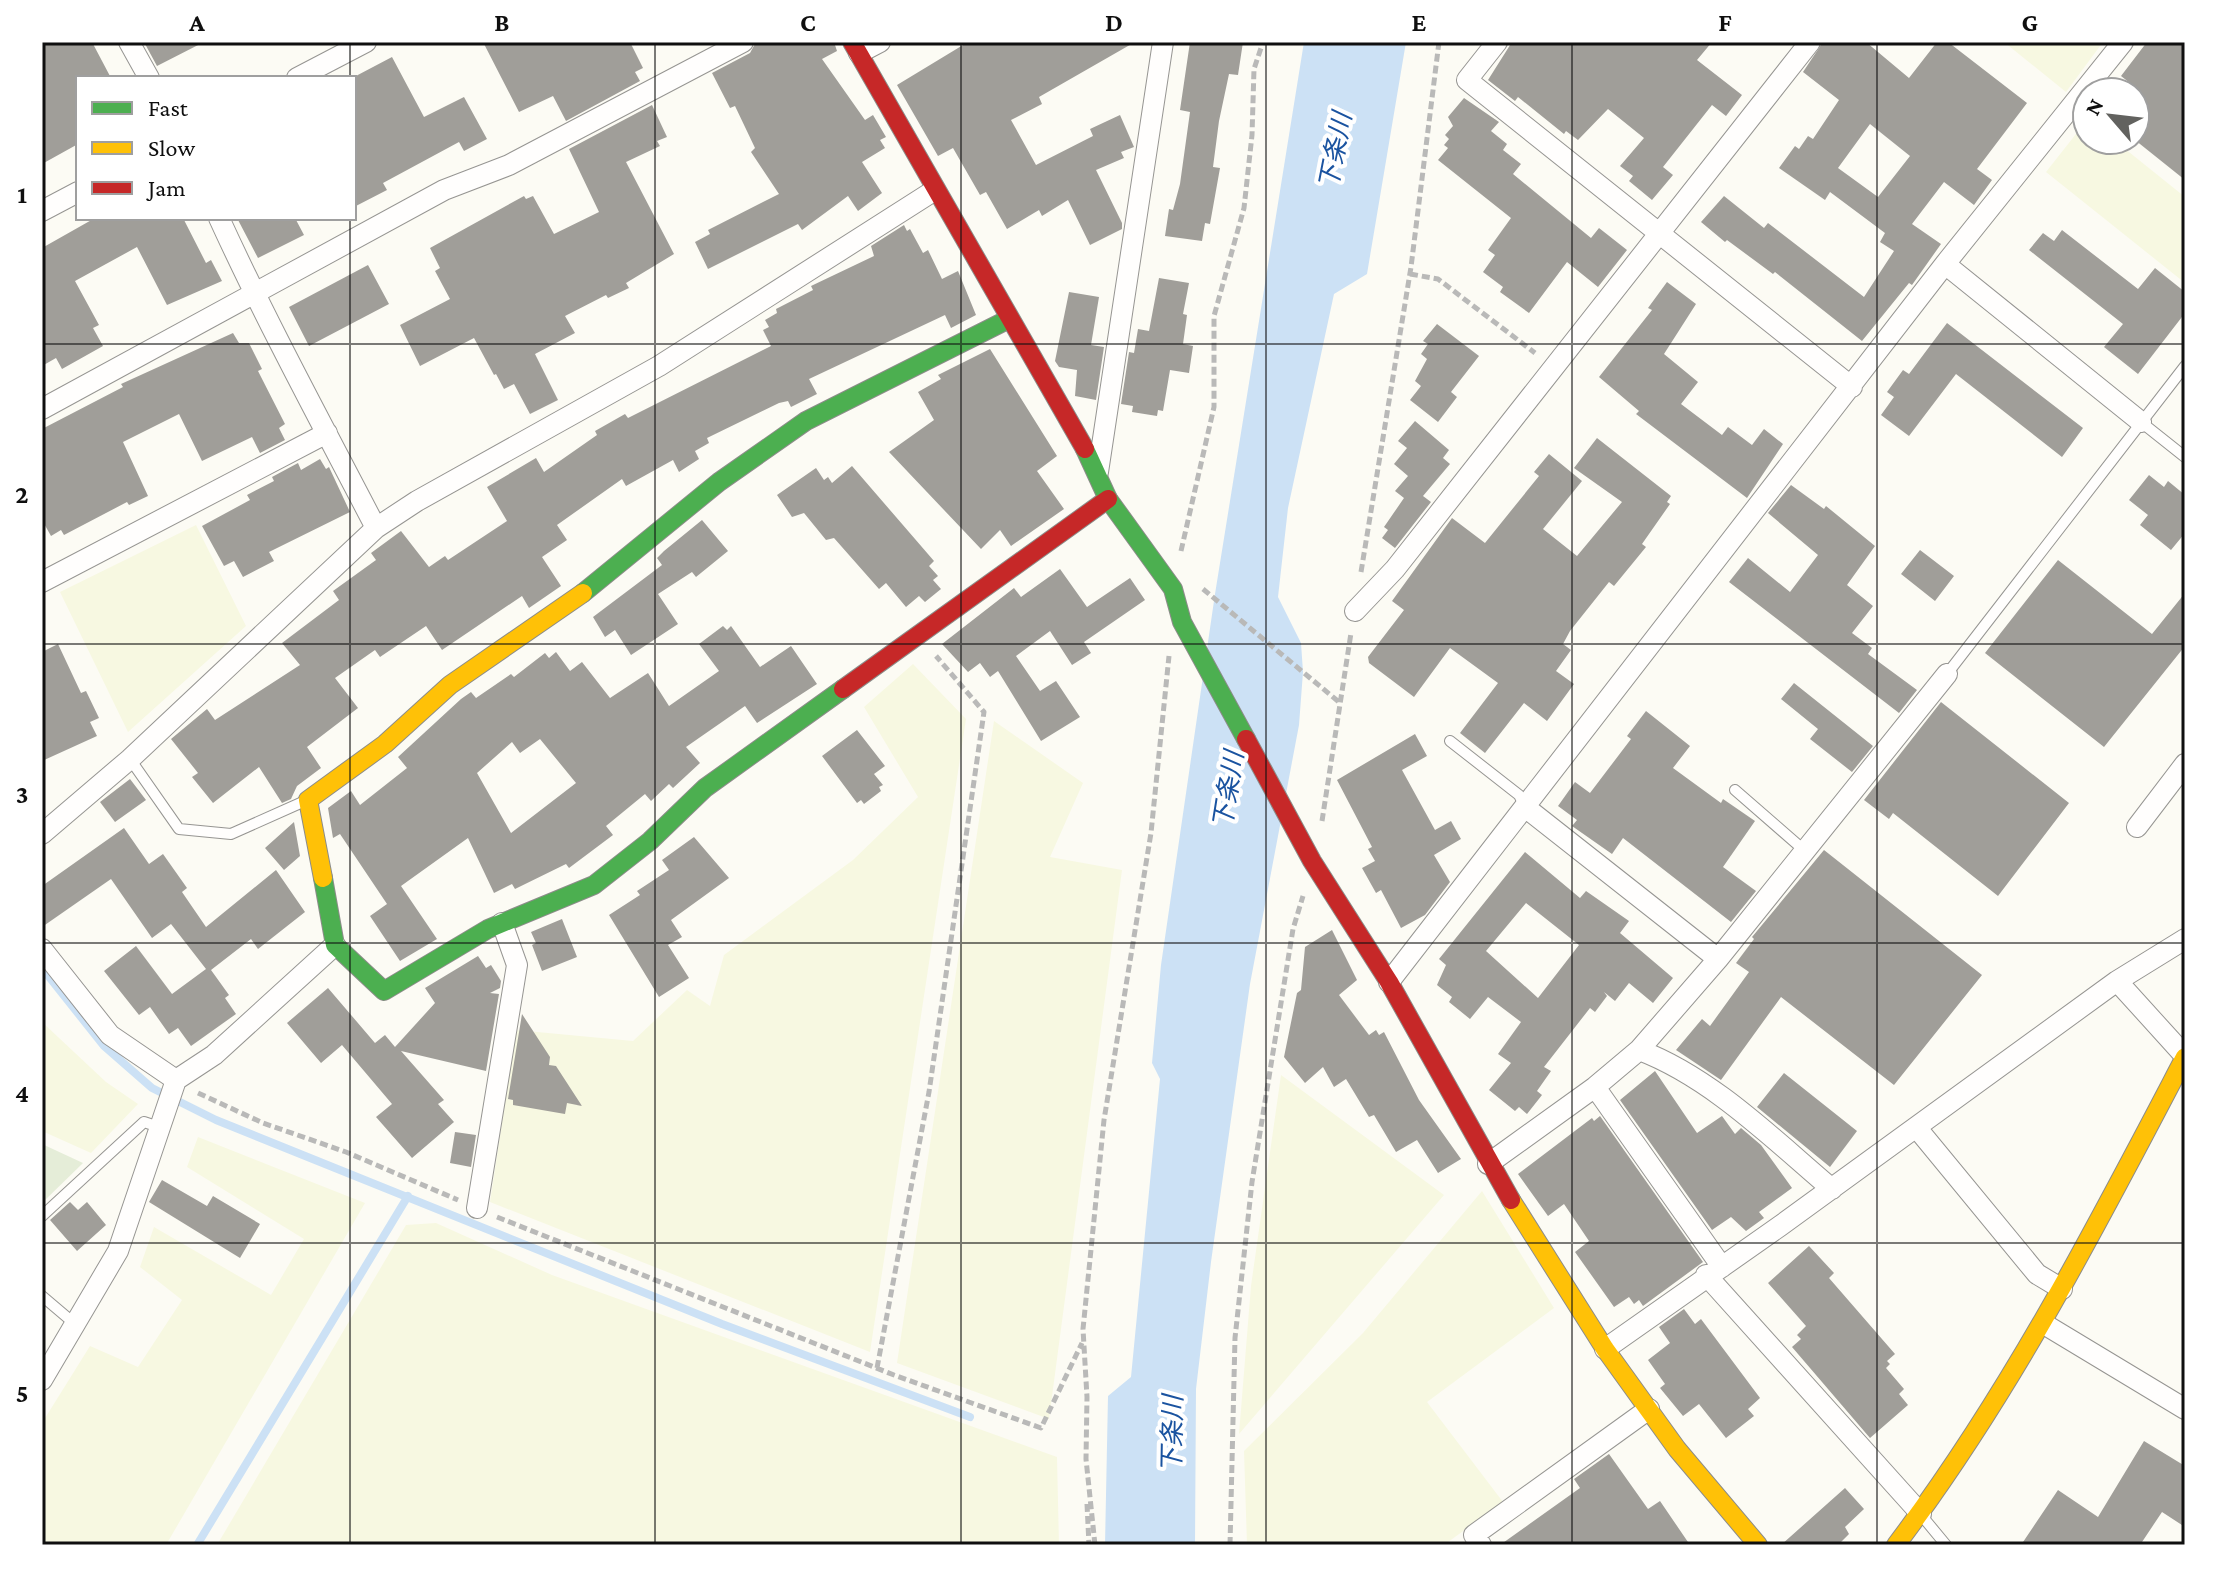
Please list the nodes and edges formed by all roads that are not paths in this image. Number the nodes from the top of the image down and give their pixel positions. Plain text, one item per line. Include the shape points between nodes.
1 (129, 42) edge
2 (366, 42) edge
3 (743, 42) edge
4 (880, 42) edge
5 (1163, 42) edge
6 (1497, 42) edge
7 (1810, 42) edge
8 (2123, 42) edge
9 (856, 48) edge
10 (148, 76) edge
11 (301, 76) edge
12 (935, 190) junction
13 (76, 193) edge
14 (42, 211) edge
15 (220, 220) edge
16 (1661, 232) junction
17 (1945, 264) junction
18 (255, 296) junction
19 (1009, 319) junction
20 (2185, 366) edge
21 (1852, 387) junction
22 (42, 409) edge
23 (2141, 422) junction
24 (327, 433) junction
25 (2185, 457) edge
26 (1098, 472) junction
27 (1108, 499) junction
28 (376, 528) junction
29 (42, 582) edge
30 (1355, 611) road end
31 (1947, 674) joint
32 (1450, 741) dead end
33 (130, 759) junction
34 (2185, 764) edge
35 (1735, 790) dead end
36 (308, 800) junction
37 (1525, 807) junction
38 (2137, 827) dead end
39 (42, 834) edge
40 (1805, 851) junction
41 (502, 923) junction
42 (2185, 939) edge
43 (335, 945) junction
44 (42, 949) edge
45 (1718, 959) junction
46 (2117, 981) junction
47 (1389, 982) junction
48 (1639, 1050) junction
49 (2185, 1056) edge
50 (176, 1080) junction
51 (1595, 1087) junction
52 (1916, 1127) junction
53 (162, 1128) junction
54 (1488, 1164) junction
55 (1832, 1189) junction
56 (477, 1208) road end
57 (42, 1216) edge
58 (1714, 1271) junction
59 (2062, 1289) junction
60 (42, 1296) edge
61 (75, 1324) junction
62 (2044, 1324) junction
63 (1605, 1349) junction
64 (42, 1380) edge
65 (2182, 1403) edge
66 (1649, 1409) junction
67 (1921, 1514) junction
68 (1481, 1545) edge
69 (1758, 1545) edge
70 (1896, 1545) edge
71 (1946, 1545) edge

1 - 10 street
2 - 11 street
3 - 18 street via 509,165 444,190
4 - 9 street
5 - 26 street
6 - 16 street via 1467,80
7 - 16 street
8 - 17 street
9 - 12 street
12 - 19 street
12 - 28 street via 659,366
13 - 14 street
15 - 18 street
16 - 21 street
16 - 30 street via 1395,569
17 - 21 street
17 - 23 street
18 - 22 street
18 - 24 street
19 - 26 street
19 - 36 street via 806,421 719,482 598,582 450,685 385,744
20 - 23 lane
21 - 37 street
23 - 25 lane
23 - 31 lane
24 - 28 street
24 - 29 street
26 - 27 street
27 - 41 street via 705,788 594,885
27 - 47 street via 1173,589 1182,622 1312,860
28 - 33 street
31 - 40 street
32 - 37 lane via 1519,795
33 - 36 lane via 179,829 231,834
33 - 39 street
34 - 38 street
35 - 40 lane
36 - 43 street
37 - 45 street
37 - 47 street
40 - 45 street
41 - 43 street via 384,991
41 - 56 street via 517,965
42 - 46 street
43 - 50 street via 214,1055
44 - 50 street via 110,1035
45 - 48 street
46 - 49 street
46 - 52 street
47 - 54 street
48 - 51 street
48 - 55 street via 1667,1061 1749,1119
49 - 59 street
50 - 53 street
51 - 54 street
51 - 58 street
52 - 55 street
52 - 59 street via 2037,1274
53 - 57 lane via 144,1122
53 - 61 street via 118,1251
54 - 63 street
55 - 58 street
58 - 63 street
58 - 67 street
59 - 62 street
60 - 61 lane
61 - 64 street
62 - 65 street
62 - 67 street
63 - 66 street
66 - 68 street via 1474,1535
66 - 69 street
67 - 70 street
67 - 71 lane

